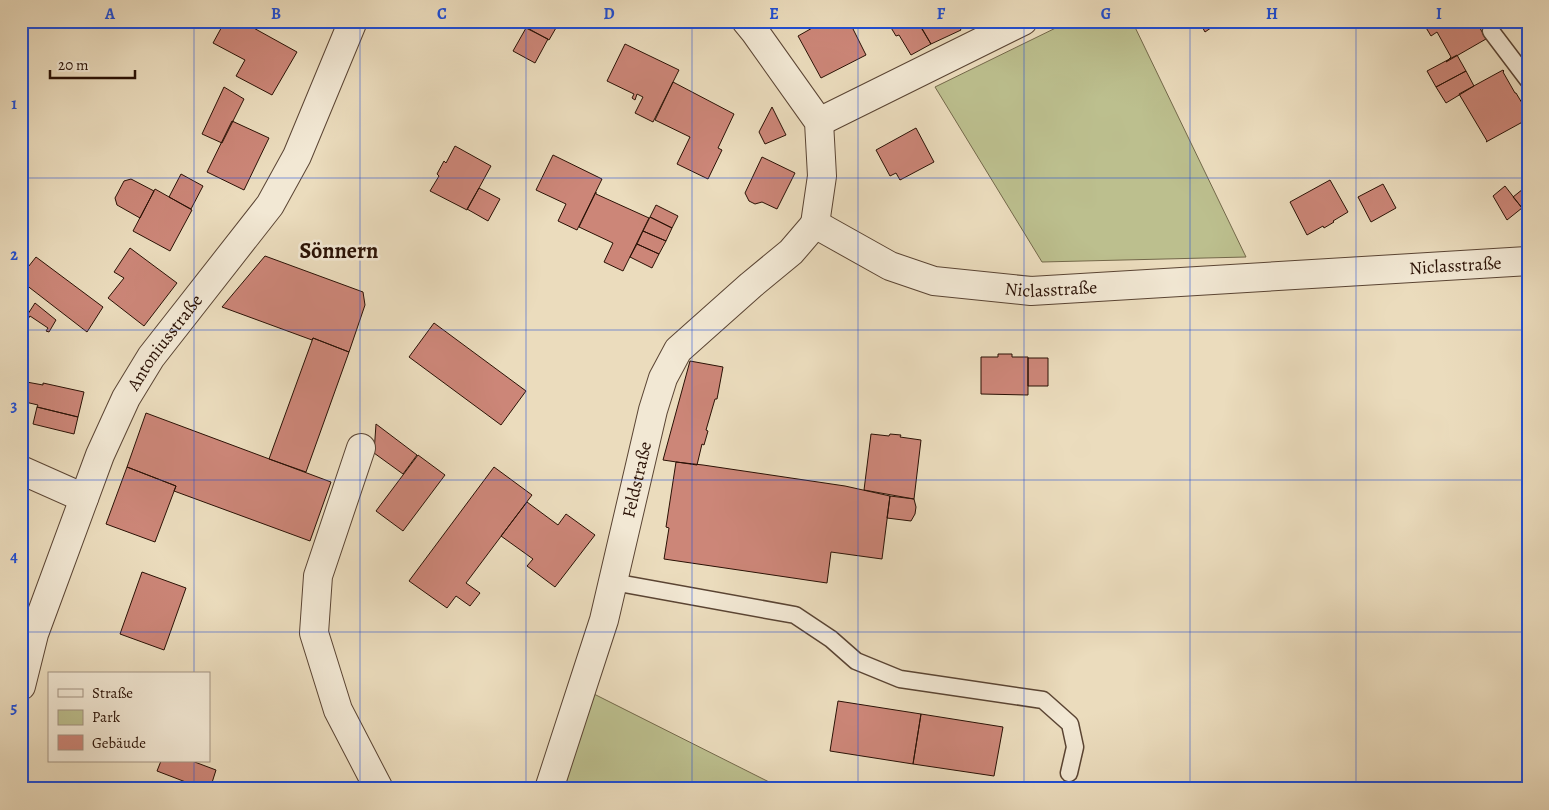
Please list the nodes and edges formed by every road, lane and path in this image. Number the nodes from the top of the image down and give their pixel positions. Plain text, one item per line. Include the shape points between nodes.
1 (353, 21) edge
2 (746, 21) edge
3 (1023, 21) edge
4 (1491, 31) dead end
5 (1528, 80) edge
6 (819, 122) junction
7 (815, 224) junction
8 (1528, 261) edge
9 (361, 448) dead end
10 (21, 470) edge
11 (84, 498) junction
12 (613, 582) junction
13 (21, 686) edge
14 (1069, 773) dead end
15 (379, 789) edge
16 (548, 789) edge

1 - 11 street, Antoniusstraße via 298,156 270,205 150,357 126,398
2 - 6 street
3 - 6 street
4 - 5 lane
6 - 7 street via 822,176
7 - 8 street, Niclasstraße via 890,266 934,281 1031,291
7 - 12 street, Feldstraße via 792,252 678,350 663,378 653,410
9 - 15 street via 318,576 314,634 338,710
10 - 11 street
11 - 13 street, Antoniusstraße via 34,634
12 - 14 lane via 795,616 831,639 856,661 900,679 1043,700 1070,724 1075,747
12 - 16 street, Feldstraße via 604,620

